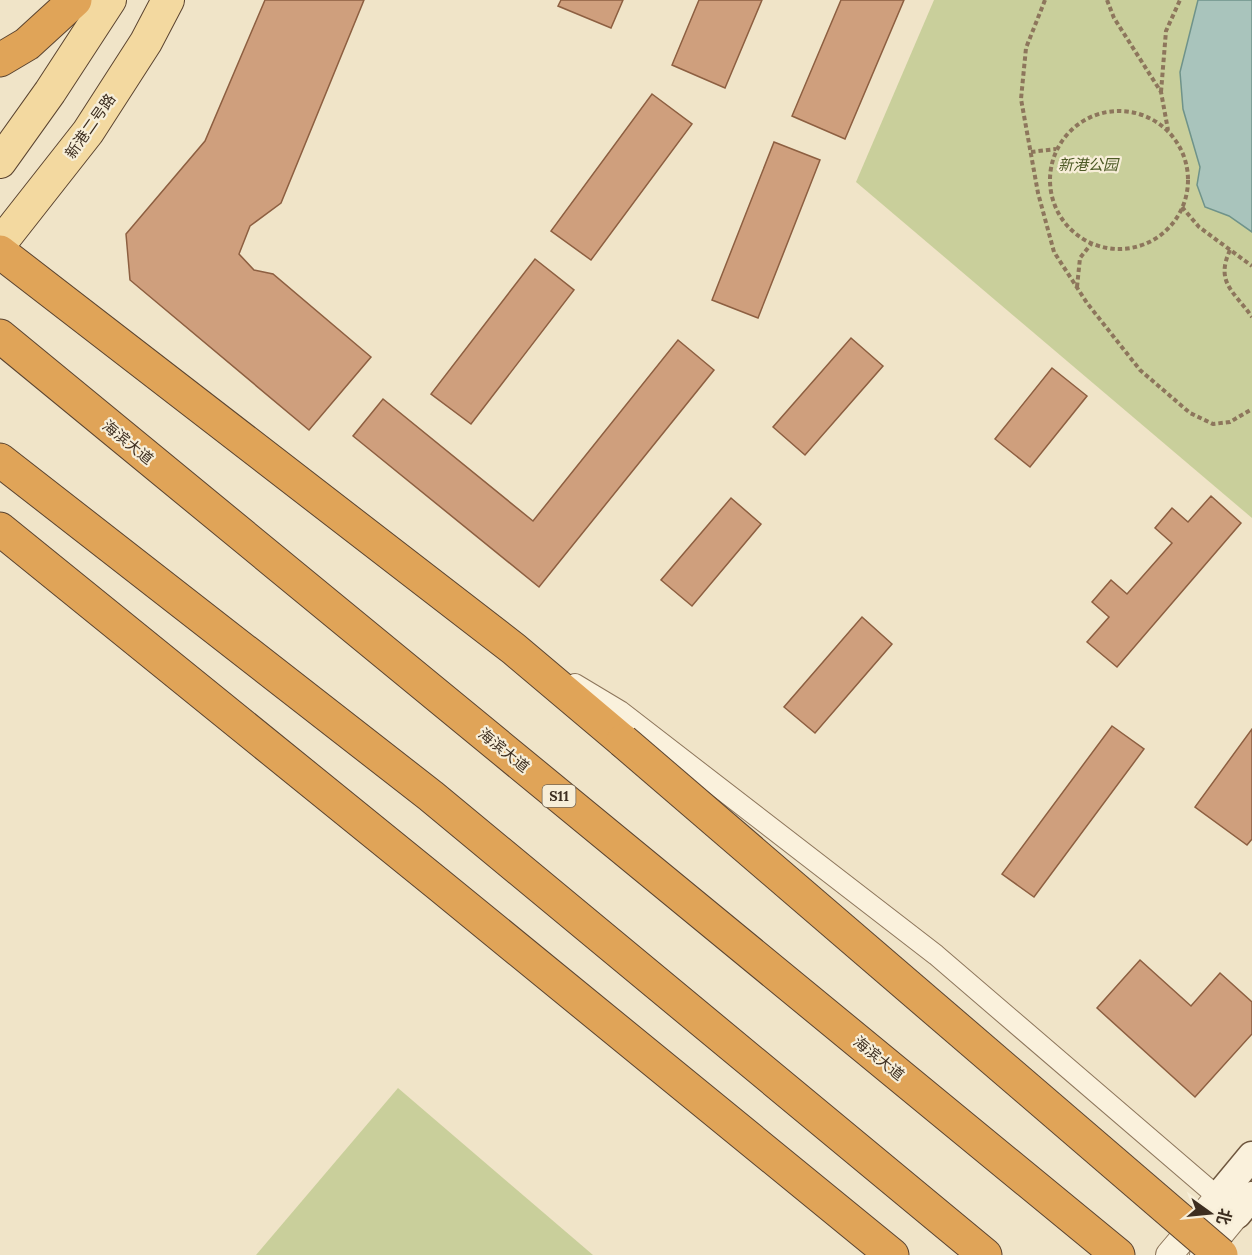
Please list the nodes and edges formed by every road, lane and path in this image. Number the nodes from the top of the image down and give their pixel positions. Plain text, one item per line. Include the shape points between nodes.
1 (75, 0) edge
2 (110, 0) edge
3 (168, 0) edge
4 (1045, 0) edge
5 (1107, 0) edge
6 (1180, 0) edge
7 (0, 60) edge
8 (1161, 92) junction
9 (1168, 130) junction
10 (1056, 149) junction
11 (1031, 152) junction
12 (0, 162) edge
13 (1182, 207) junction
14 (0, 244) edge
15 (1091, 244) junction
16 (1230, 250) junction
17 (0, 252) edge
18 (1252, 266) edge
19 (1077, 287) junction
20 (1252, 317) edge
21 (0, 336) edge
22 (1252, 409) edge
23 (0, 460) edge
24 (0, 529) edge
25 (514, 649) junction
26 (1252, 1156) edge
27 (1236, 1202) edge
28 (892, 1255) edge
29 (985, 1255) edge
30 (1118, 1255) edge
31 (1169, 1255) edge
32 (1203, 1255) edge
33 (1221, 1255) edge

1 - 7 highway via 27,44
2 - 12 main road
3 - 14 main road, 新港二号路 via 88,132
4 - 11 path via 1026,48 1021,99
5 - 8 path via 1114,18
6 - 8 path via 1166,31
8 - 9 path
9 - 10 path via 1150,117 1129,111 1107,111 1086,118 1069,131
9 - 13 path via 1182,150 1188,173 1187,197
10 - 11 path
10 - 15 path via 1050,193 1071,231
11 - 19 path via 1054,252
13 - 15 path via 1177,219 1160,237 1138,247 1115,250
13 - 16 path via 1199,227
15 - 19 path via 1080,258
16 - 18 path
16 - 20 path via 1223,274
17 - 25 highway
19 - 22 path via 1140,370 1190,413 1213,424 1230,422
21 - 30 highway, 海滨大道 / S11
23 - 29 highway via 431,796
24 - 28 highway
25 - 27 street via 620,711 936,955
25 - 33 highway, bridge
26 - 27 main road
27 - 31 street
27 - 32 street

